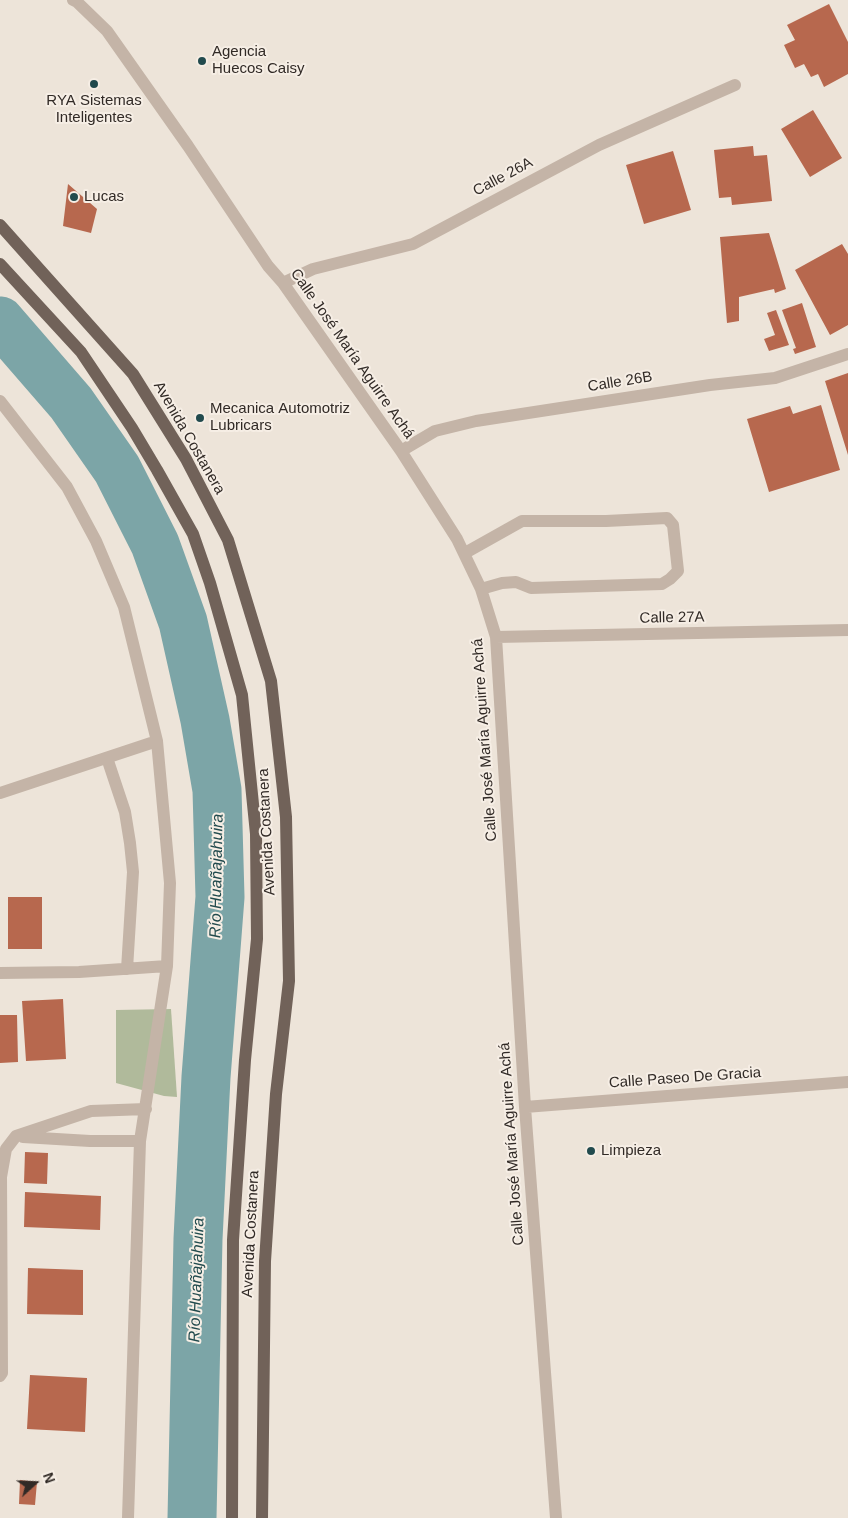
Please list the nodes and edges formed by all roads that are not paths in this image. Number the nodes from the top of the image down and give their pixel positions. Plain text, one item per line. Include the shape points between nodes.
1 (73, 0) edge
2 (735, 85) dead end
3 (0, 225) edge
4 (0, 264) edge
5 (283, 283) junction
6 (848, 354) edge
7 (3, 408) edge
8 (401, 451) junction
9 (465, 553) junction
10 (482, 589) junction
11 (848, 630) edge
12 (496, 638) junction
13 (157, 741) junction
14 (107, 758) junction
15 (0, 793) edge
16 (168, 966) junction
17 (127, 969) junction
18 (0, 973) edge
19 (848, 1082) edge
20 (525, 1107) junction
21 (146, 1109) junction
22 (16, 1136) junction
23 (140, 1141) junction
24 (1, 1177) edge
25 (0, 1376) edge
26 (128, 1518) edge
27 (232, 1518) edge
28 (262, 1518) edge
29 (556, 1518) edge

1 - 5 street, Calle José María Aguirre Achá via 108,31 268,266
2 - 5 street, Calle 26A via 600,145 413,244 313,269
3 - 28 main road, Avenida Costanera via 133,374 186,459 228,540 271,681 286,817 289,981 276,1094 265,1261
4 - 27 main road, Avenida Costanera via 81,352 132,428 193,534 242,695 256,834 257,940 245,1060 234,1240
5 - 8 street, Calle José María Aguirre Achá
6 - 8 street, Calle 26B via 775,378 476,421 435,431
7 - 13 street via 67,487 96,541 124,607
8 - 9 street, Calle José María Aguirre Achá
9 - 10 street, Calle José María Aguirre Achá
9 - 10 street via 522,521 667,518 673,525 678,570 662,584 531,588 516,582
10 - 12 street, Calle José María Aguirre Achá
11 - 12 street, Calle 27A
12 - 20 street, Calle José María Aguirre Achá
13 - 14 street
13 - 16 street via 170,883
14 - 15 street
14 - 17 street via 125,812 133,872
16 - 17 street
16 - 21 street
17 - 18 street
19 - 20 street, Calle Paseo De Gracia
20 - 29 street, Calle José María Aguirre Achá
21 - 22 street via 91,1111
21 - 23 street
22 - 23 street
22 - 24 street via 6,1149
23 - 26 street
24 - 25 street

